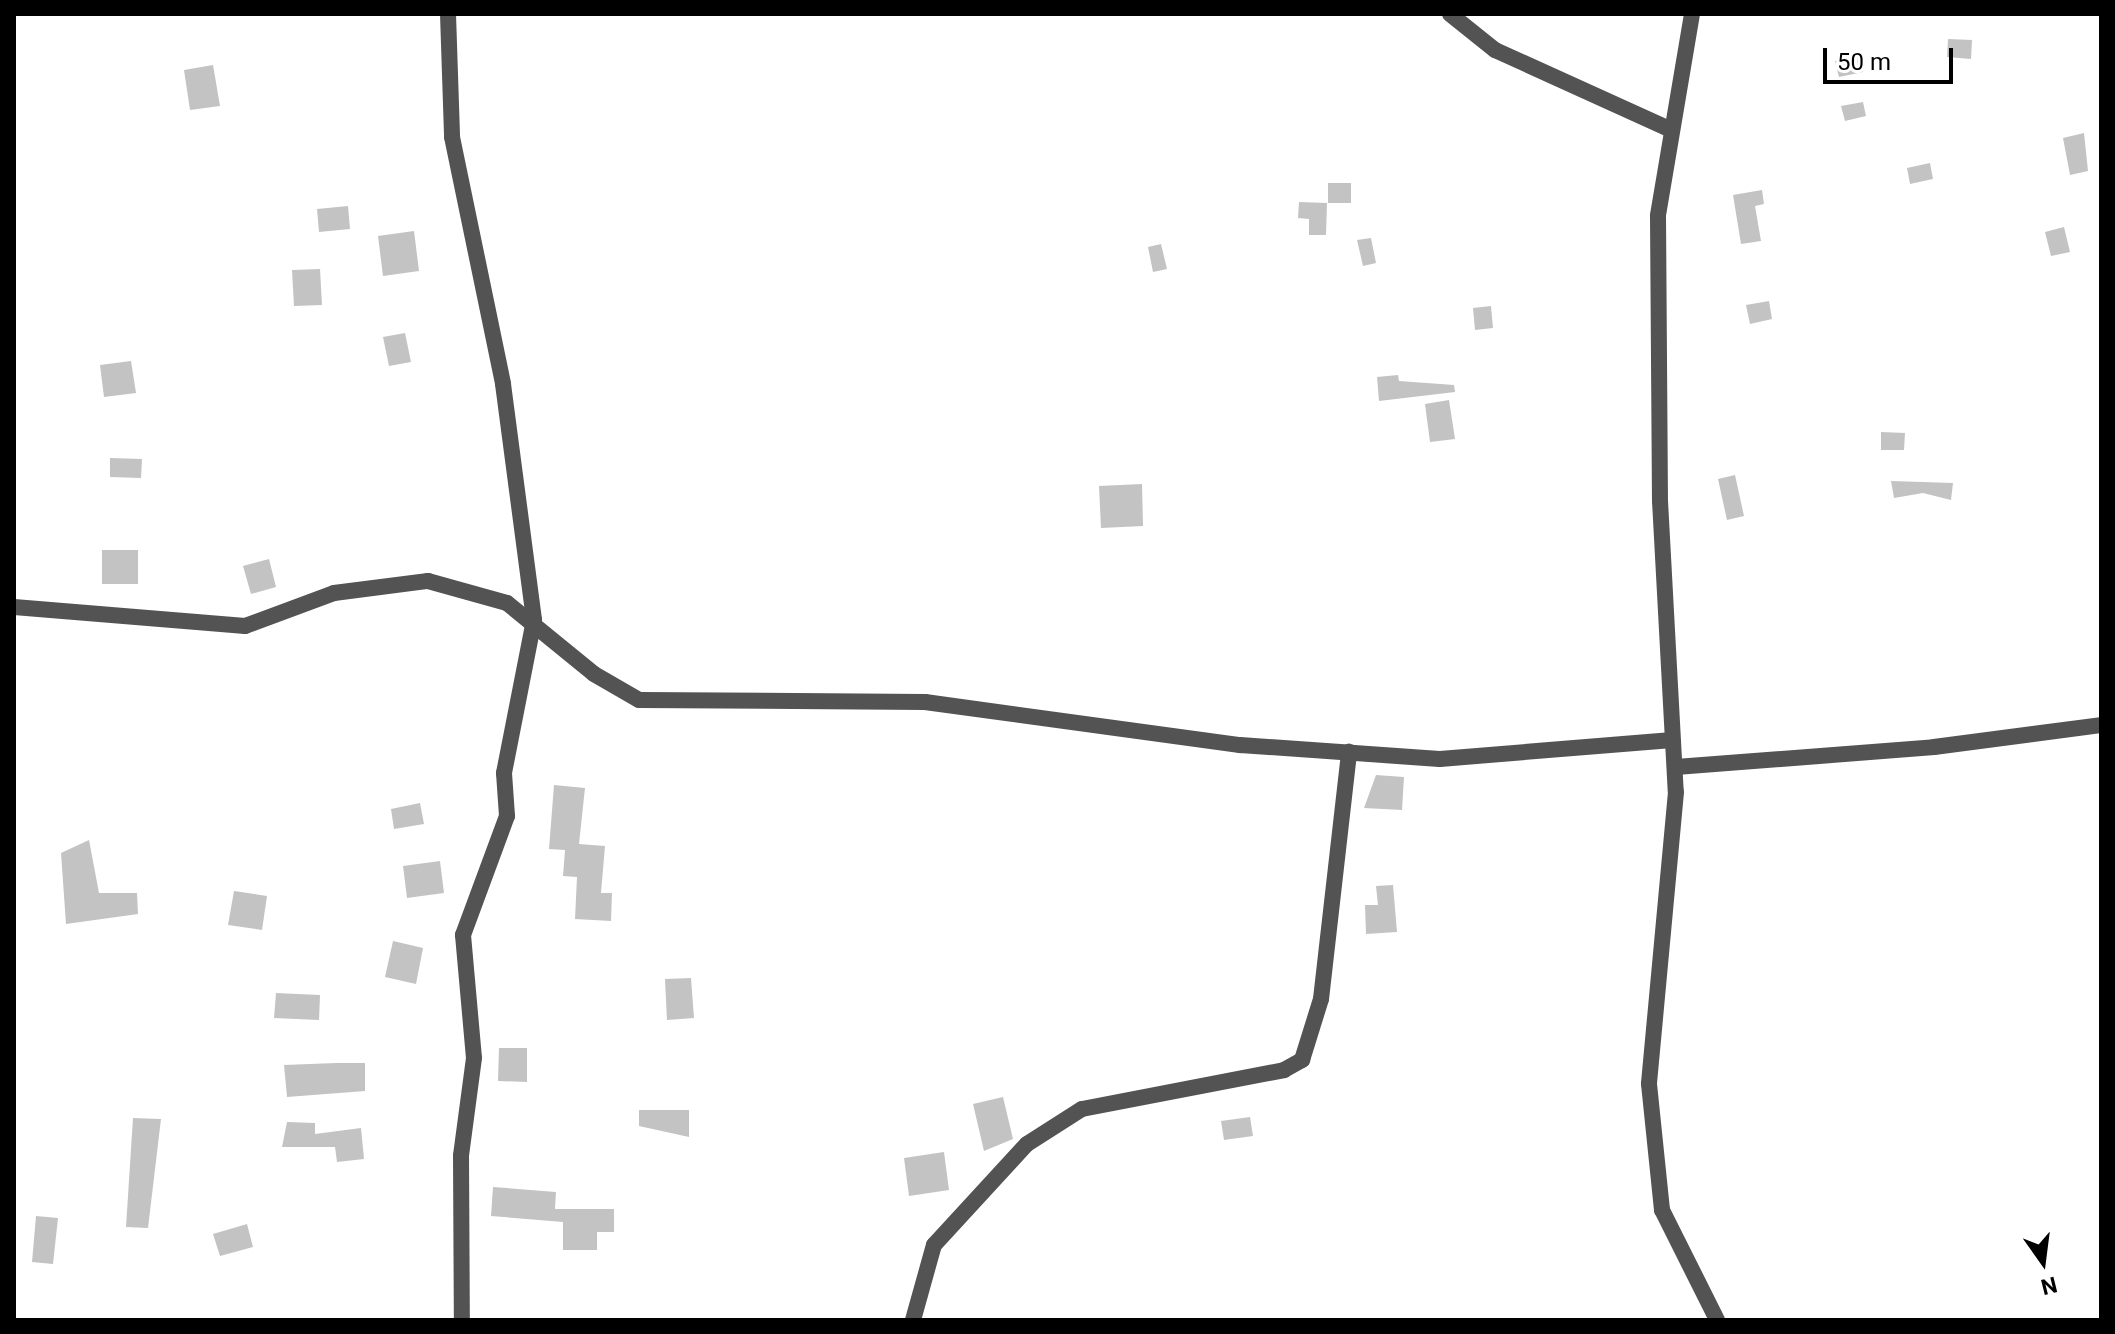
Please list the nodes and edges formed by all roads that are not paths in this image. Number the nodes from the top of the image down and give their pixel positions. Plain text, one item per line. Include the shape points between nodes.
1 (448, 14) edge
2 (1450, 14) edge
3 (1692, 14) edge
4 (1669, 129) junction
5 (14, 607) edge
6 (534, 620) junction
7 (2101, 725) edge
8 (1672, 740) junction
9 (1349, 752) junction
10 (1676, 767) junction
11 (462, 1320) edge
12 (913, 1320) edge
13 (1717, 1320) edge

1 - 6 street via 452,137 503,384
2 - 4 street via 1495,50
3 - 4 street
4 - 8 street via 1658,232
5 - 6 street via 245,626 334,593 428,581 474,588
6 - 9 street via 594,674 639,700 925,702 1240,745
6 - 11 street via 504,773 507,816 463,935 474,1058 461,1156
7 - 10 street via 1934,747
8 - 9 street via 1440,759
8 - 10 street
9 - 12 street via 1321,999 1302,1060 1284,1070 1082,1109 1027,1144 934,1245
10 - 13 street via 1649,1084 1651,1156 1662,1210

